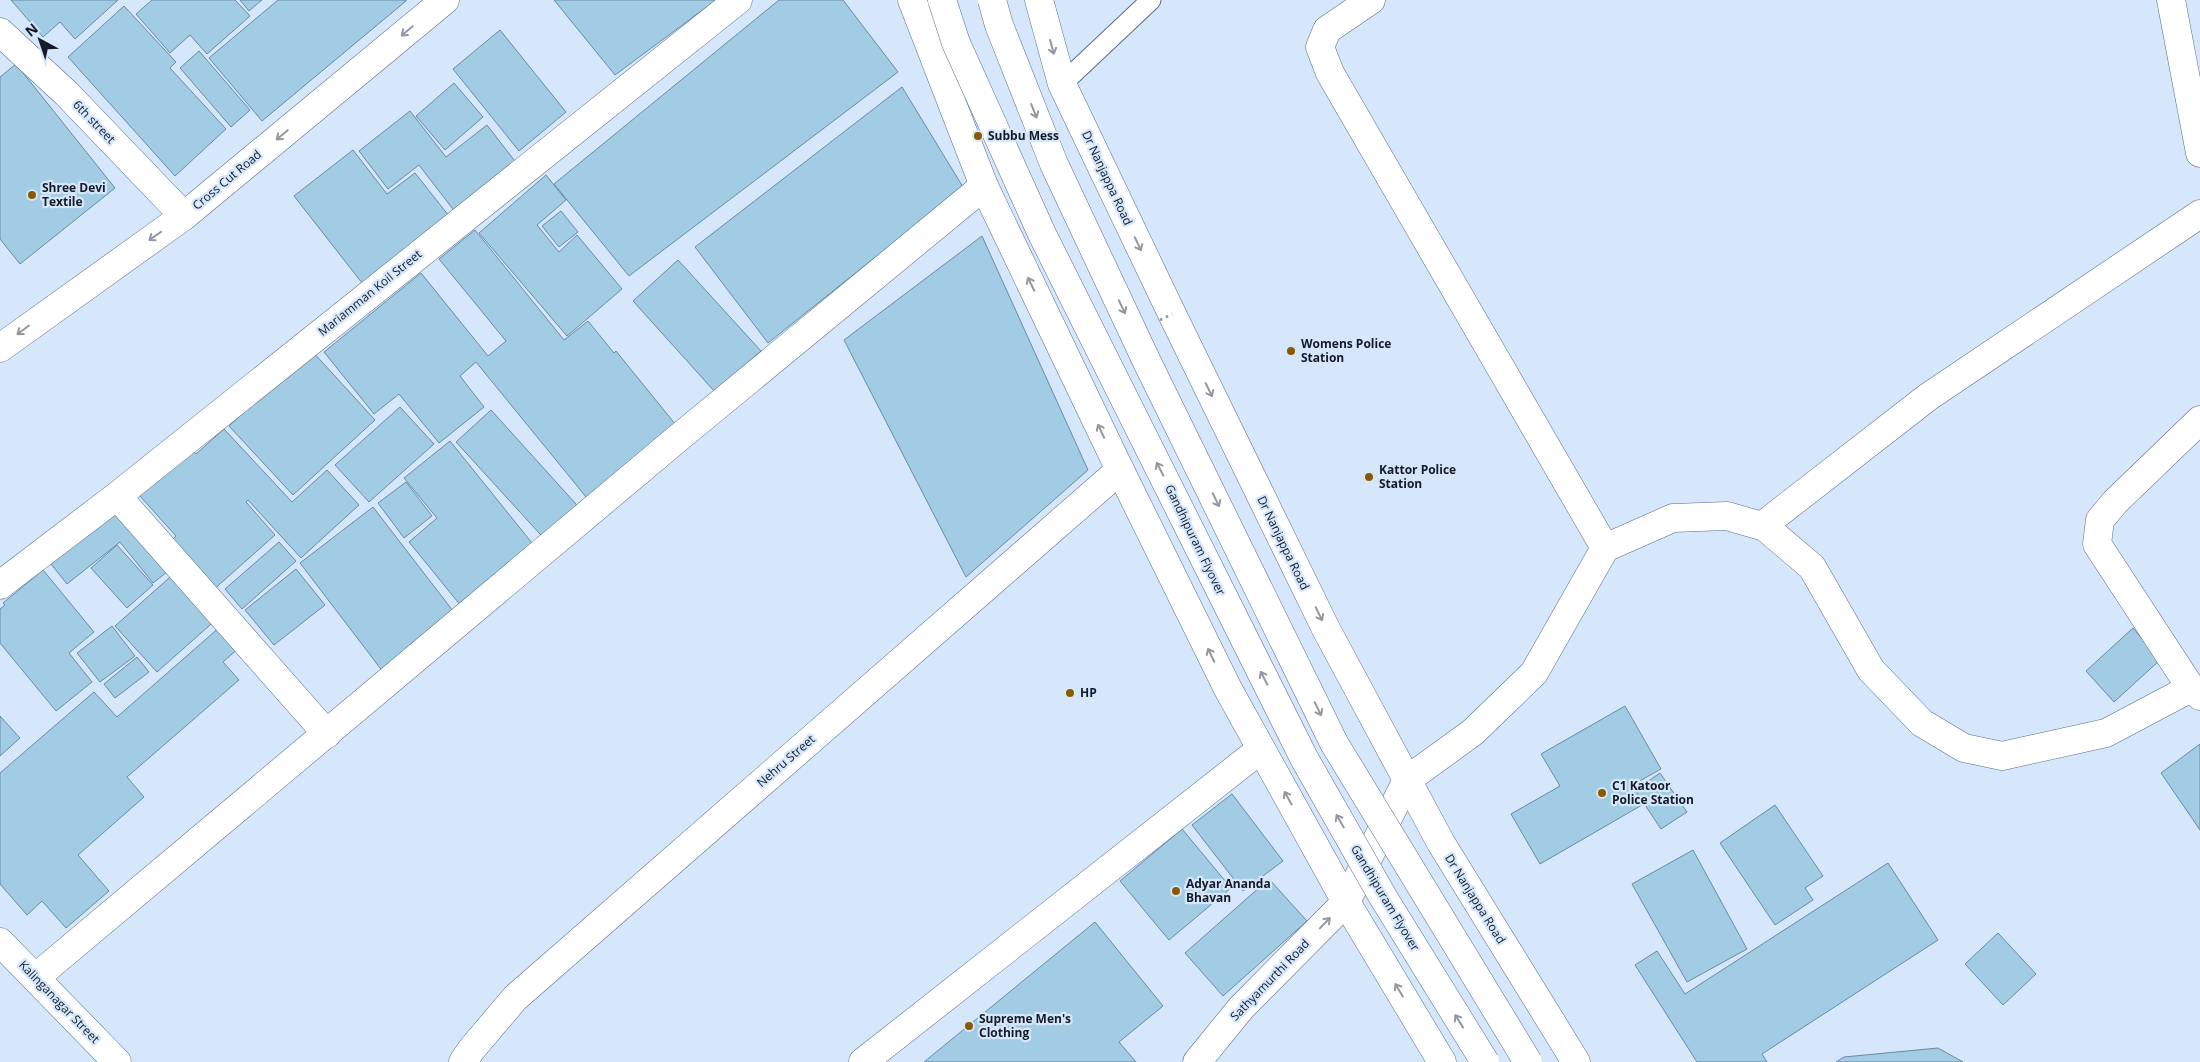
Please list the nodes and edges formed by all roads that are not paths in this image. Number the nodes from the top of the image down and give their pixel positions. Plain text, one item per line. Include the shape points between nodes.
1 (738, 0) edge
2 (912, 0) edge
3 (942, 0) edge
4 (992, 0) edge
5 (1039, 0) edge
6 (1151, 0) edge
7 (1371, 0) edge
8 (2171, 0) edge
9 (439, 2) edge
10 (0, 32) edge
11 (1062, 84) junction
12 (2200, 153) edge
13 (984, 186) junction
14 (2200, 214) edge
15 (184, 216) junction
16 (0, 348) edge
17 (2200, 420) edge
18 (1120, 470) junction
19 (117, 496) junction
20 (1762, 526) junction
21 (1605, 548) junction
22 (0, 585) edge
23 (2196, 692) edge
24 (327, 734) junction
25 (1261, 749) junction
26 (1407, 780) junction
27 (1346, 902) junction
28 (0, 942) edge
29 (35, 978) junction
30 (117, 1062) edge
31 (463, 1062) edge
32 (863, 1062) edge
33 (1197, 1062) edge
34 (1442, 1062) edge
35 (1485, 1062) edge
36 (1528, 1062) edge
37 (1576, 1062) edge

1 - 19 main road, Mariamman Koil Street
2 - 13 main road
35 -> 3 main road, Gandhipuram Flyover, bridge via 1383,897 1304,758 1042,234 956,43
4 -> 36 main road, bridge via 1054,164 1334,743
5 -> 11 main road, Dr Nanjappa Road
6 - 11 lane
7 - 21 main road via 1327,30 1320,47 1330,73
8 - 12 main road
9 -> 15 main road, Cross Cut Road
10 - 15 main road, 6th street via 67,94
11 -> 26 main road, Dr Nanjappa Road via 1280,537
18 -> 13 main road
13 - 24 main road
14 - 20 main road via 1928,396
15 -> 16 main road, Cross Cut Road
17 - 23 main road via 2100,520 2097,544
25 -> 18 main road via 1228,690
18 - 31 main road, Nehru Street via 514,998
19 - 22 main road, Mariamman Koil Street
19 - 24 main road
20 - 21 main road via 1727,516 1674,518
20 - 23 main road via 1812,567 1872,670 1922,723 1964,748 2002,756 2106,733
21 - 26 main road via 1534,673 1473,732
24 - 29 main road
27 -> 25 main road
25 - 32 main road
26 - 27 main road, Sathyamurthi Road
26 - 37 main road, Dr Nanjappa Road via 1440,843
33 -> 27 main road, Sathyamurthi Road via 1241,1008
34 -> 27 main road
28 - 29 main road, Kalinganagar Street
29 - 30 main road, Kalinganagar Street

